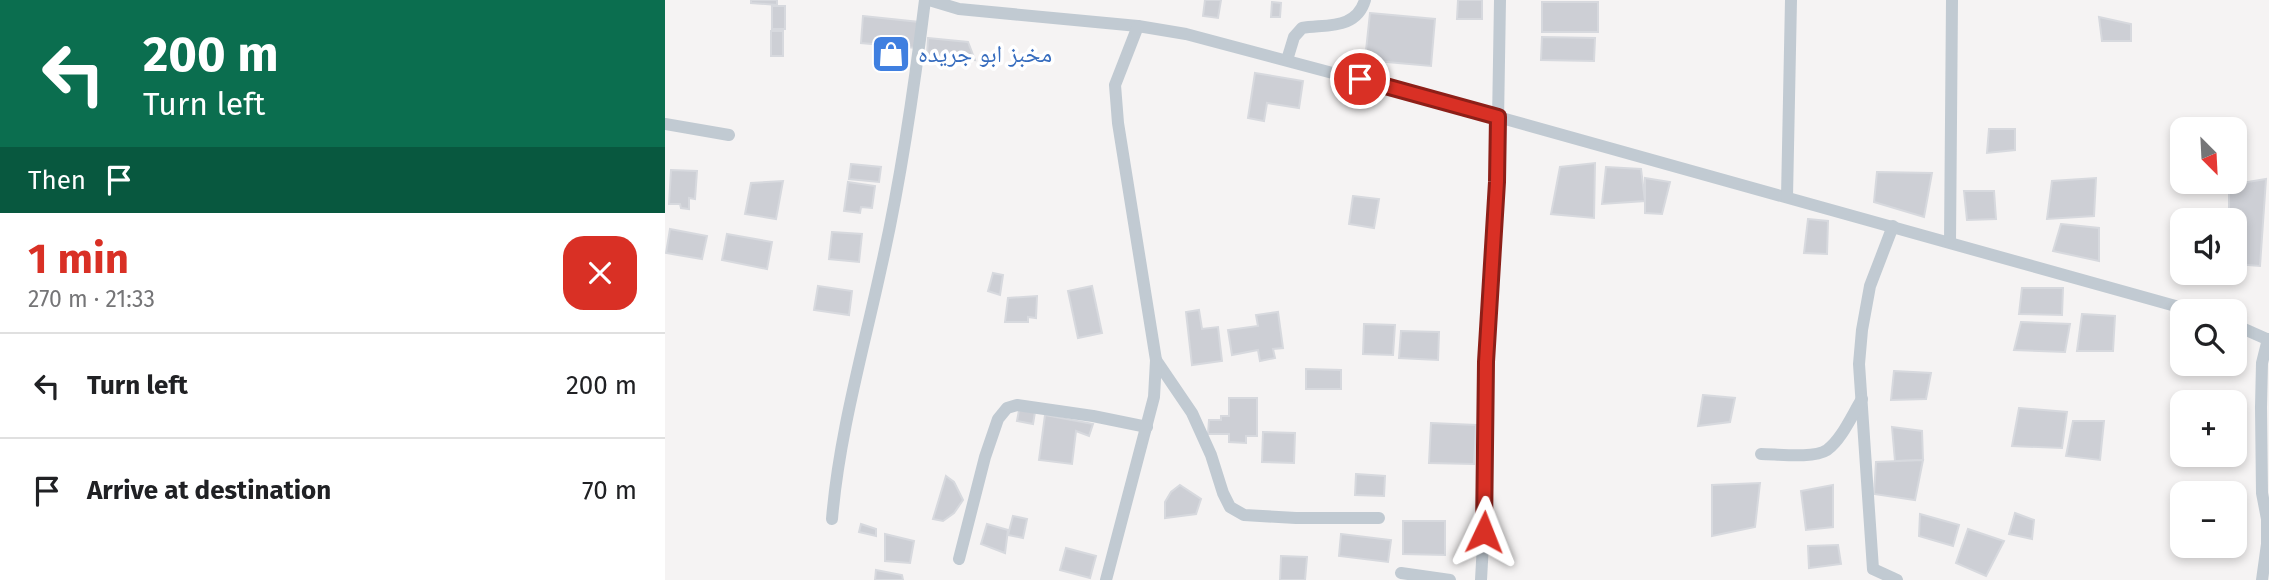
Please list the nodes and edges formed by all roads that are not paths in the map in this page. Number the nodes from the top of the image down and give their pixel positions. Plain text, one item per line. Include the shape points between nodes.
1 (927, 0) edge
2 (1365, 0) edge
3 (1500, 0) edge
4 (1791, 0) edge
5 (1952, 0) edge
6 (1138, 26) junction
7 (1287, 60) junction
8 (1498, 117) junction
9 (665, 124) edge
10 (729, 135) dead end
11 (1787, 197) junction
12 (1892, 226) junction
13 (1950, 242) junction
14 (2170, 304) edge
15 (2247, 330) edge
16 (2268, 340) edge
17 (1156, 360) junction
18 (1862, 399) junction
19 (1147, 427) junction
20 (1761, 454) dead end
21 (1379, 518) dead end
22 (832, 519) dead end
23 (959, 559) dead end
24 (1401, 573) dead end
25 (1430, 578) edge
26 (1106, 580) edge
27 (1450, 580) edge
28 (1481, 580) edge
29 (1896, 580) edge
30 (2262, 580) edge

1 - 6 street via 959,9
1 - 22 street via 896,202 847,425
2 - 7 street via 1358,15 1340,25 1301,28
3 - 8 street
4 - 11 street
5 - 13 street
6 - 7 street
6 - 17 street via 1115,85
7 - 8 street
8 - 11 street
8 - 28 street
9 - 10 street
11 - 12 street
12 - 13 street
12 - 18 street via 1870,286 1862,330
13 - 14 street
15 - 16 street
16 - 30 street via 2261,396 2262,493 2267,519
17 - 19 street
17 - 21 street via 1192,413 1230,507 1244,515
18 - 20 street via 1826,450
18 - 29 street via 1873,569
19 - 23 street via 1017,405 1007,408 998,419 985,457
19 - 26 street
24 - 25 street
25 - 27 street

